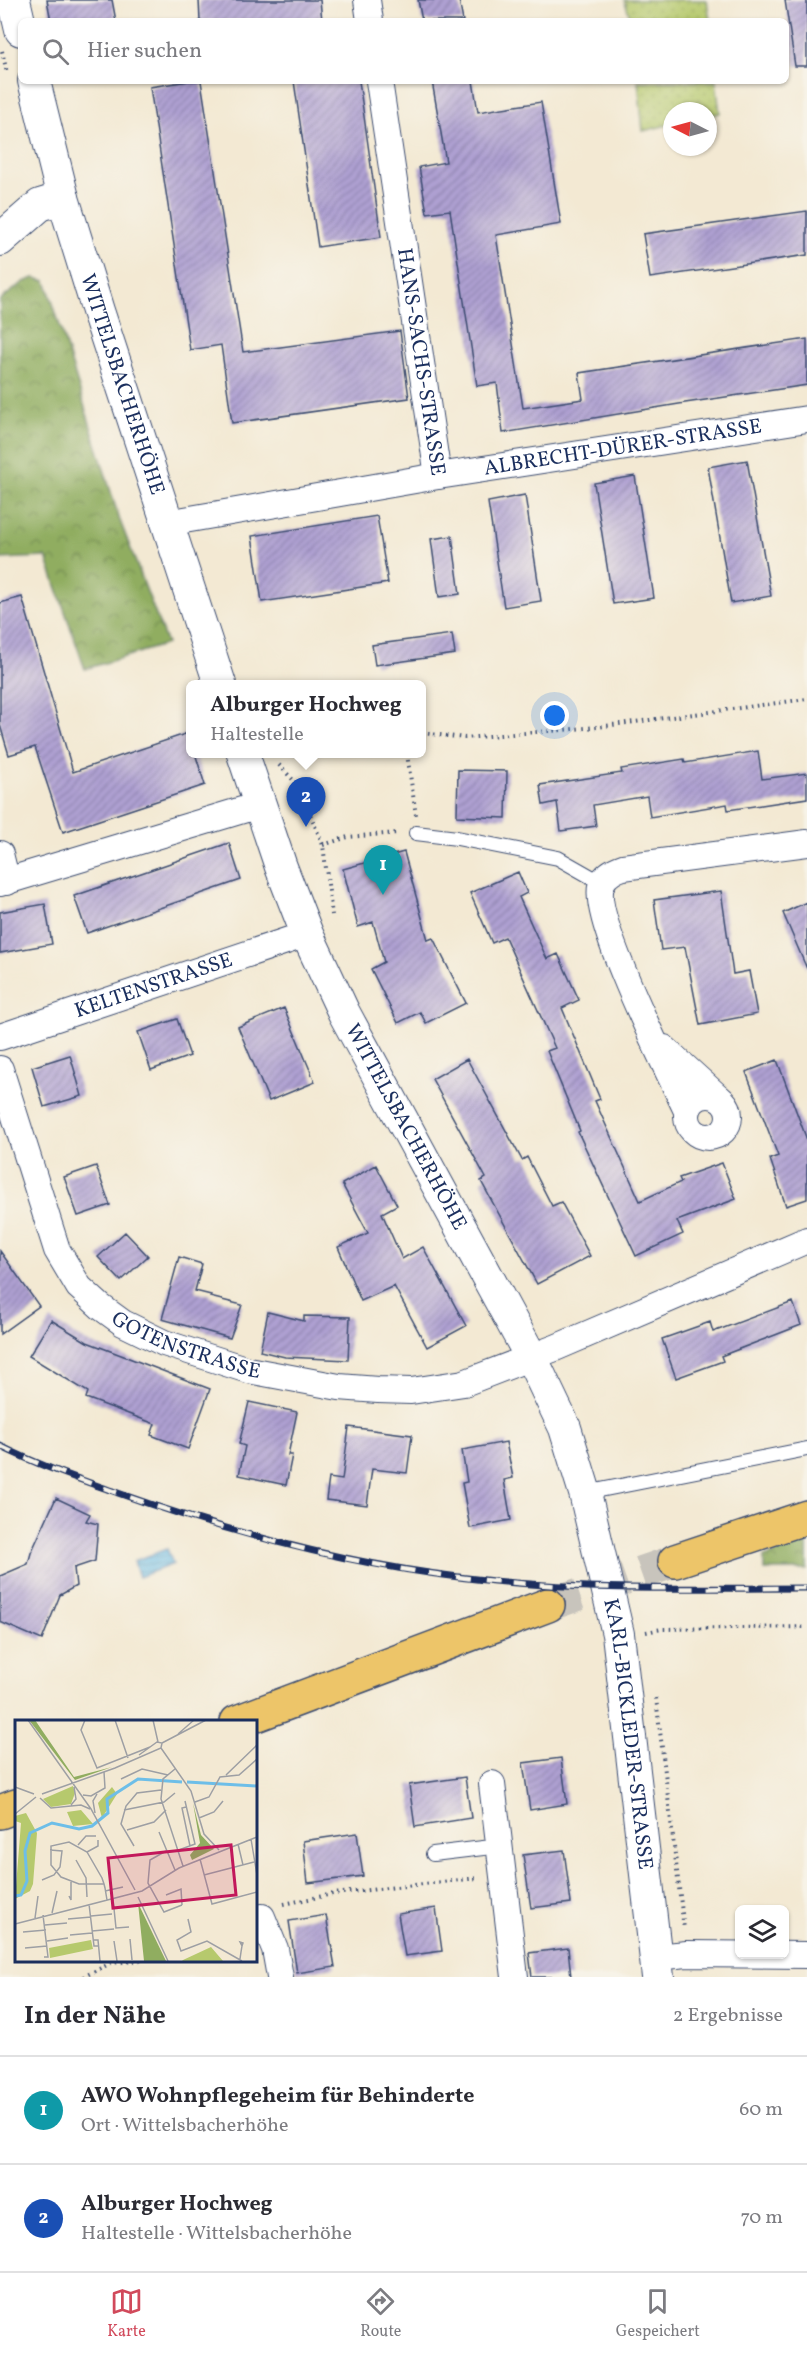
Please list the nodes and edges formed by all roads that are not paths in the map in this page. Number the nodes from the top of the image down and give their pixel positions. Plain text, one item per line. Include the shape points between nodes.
1 (14, 0) edge
2 (367, 0) edge
3 (18, 18) edge
4 (370, 18) edge
5 (35, 84) edge
6 (379, 84) edge
7 (63, 198) junction
8 (0, 240) edge
9 (807, 419) edge
10 (438, 476) junction
11 (168, 523) junction
12 (219, 680) edge
13 (245, 758) edge
14 (259, 805) junction
15 (416, 833) road end
16 (807, 843) edge
17 (0, 854) edge
18 (4, 882) edge
19 (602, 883) junction
20 (307, 934) junction
21 (0, 1037) edge
22 (655, 1040) junction
23 (0, 1069) edge
24 (718, 1097) junction
25 (687, 1111) junction
26 (807, 1240) edge
27 (531, 1358) junction
28 (807, 1449) edge
29 (585, 1493) junction
30 (807, 1517) edge
31 (675, 1561) tunnel mouth
32 (548, 1605) tunnel mouth
33 (242, 1720) edge
34 (492, 1784) dead end
35 (15, 1806) edge
36 (0, 1812) edge
37 (500, 1846) junction
38 (433, 1854) dead end
39 (262, 1928) edge
40 (807, 1955) edge
41 (657, 1967) edge
42 (280, 1977) edge
43 (515, 1977) edge

1 - 3 street
2 - 4 street
5 - 7 street, WITTELSBACHERHÖHE
6 - 10 street, HANS-SACHS-STRASSE
7 - 8 street via 40,205
7 - 11 street, WITTELSBACHERHÖHE
9 - 10 street, ALBRECHT-DÜRER-STRASSE
10 - 11 street, HANS-SACHS-STRASSE
11 - 12 street, WITTELSBACHERHÖHE
13 - 14 street, WITTELSBACHERHÖHE
14 - 18 street
14 - 20 street, WITTELSBACHERHÖHE
15 - 19 lane via 558,858
16 - 19 street via 623,867 610,872
17 - 18 street
19 - 22 street via 599,899 604,921
20 - 21 street, KELTENSTRASSE
20 - 27 street, WITTELSBACHERHÖHE via 390,1102
22 - 24 street
22 - 25 street
23 - 27 street, GOTENSTRASSE via 57,1250 79,1287 123,1323 164,1343 248,1370 339,1387 411,1391 446,1386
24 - 25 street via 698,1097
24 - 25 street via 727,1105 729,1117 725,1129 715,1136 703,1137 692,1130
26 - 27 street, GOTENSTRASSE
27 - 29 street, WITTELSBACHERHÖHE via 565,1428
28 - 29 lane
29 - 41 street, KARL-BICKLEDER-STRASSE via 618,1634
30 - 31 main road
32 - 33 main road
34 - 37 street
35 - 36 main road
37 - 38 lane
37 - 43 street
39 - 42 street via 275,1949
40 - 41 street via 687,1954

